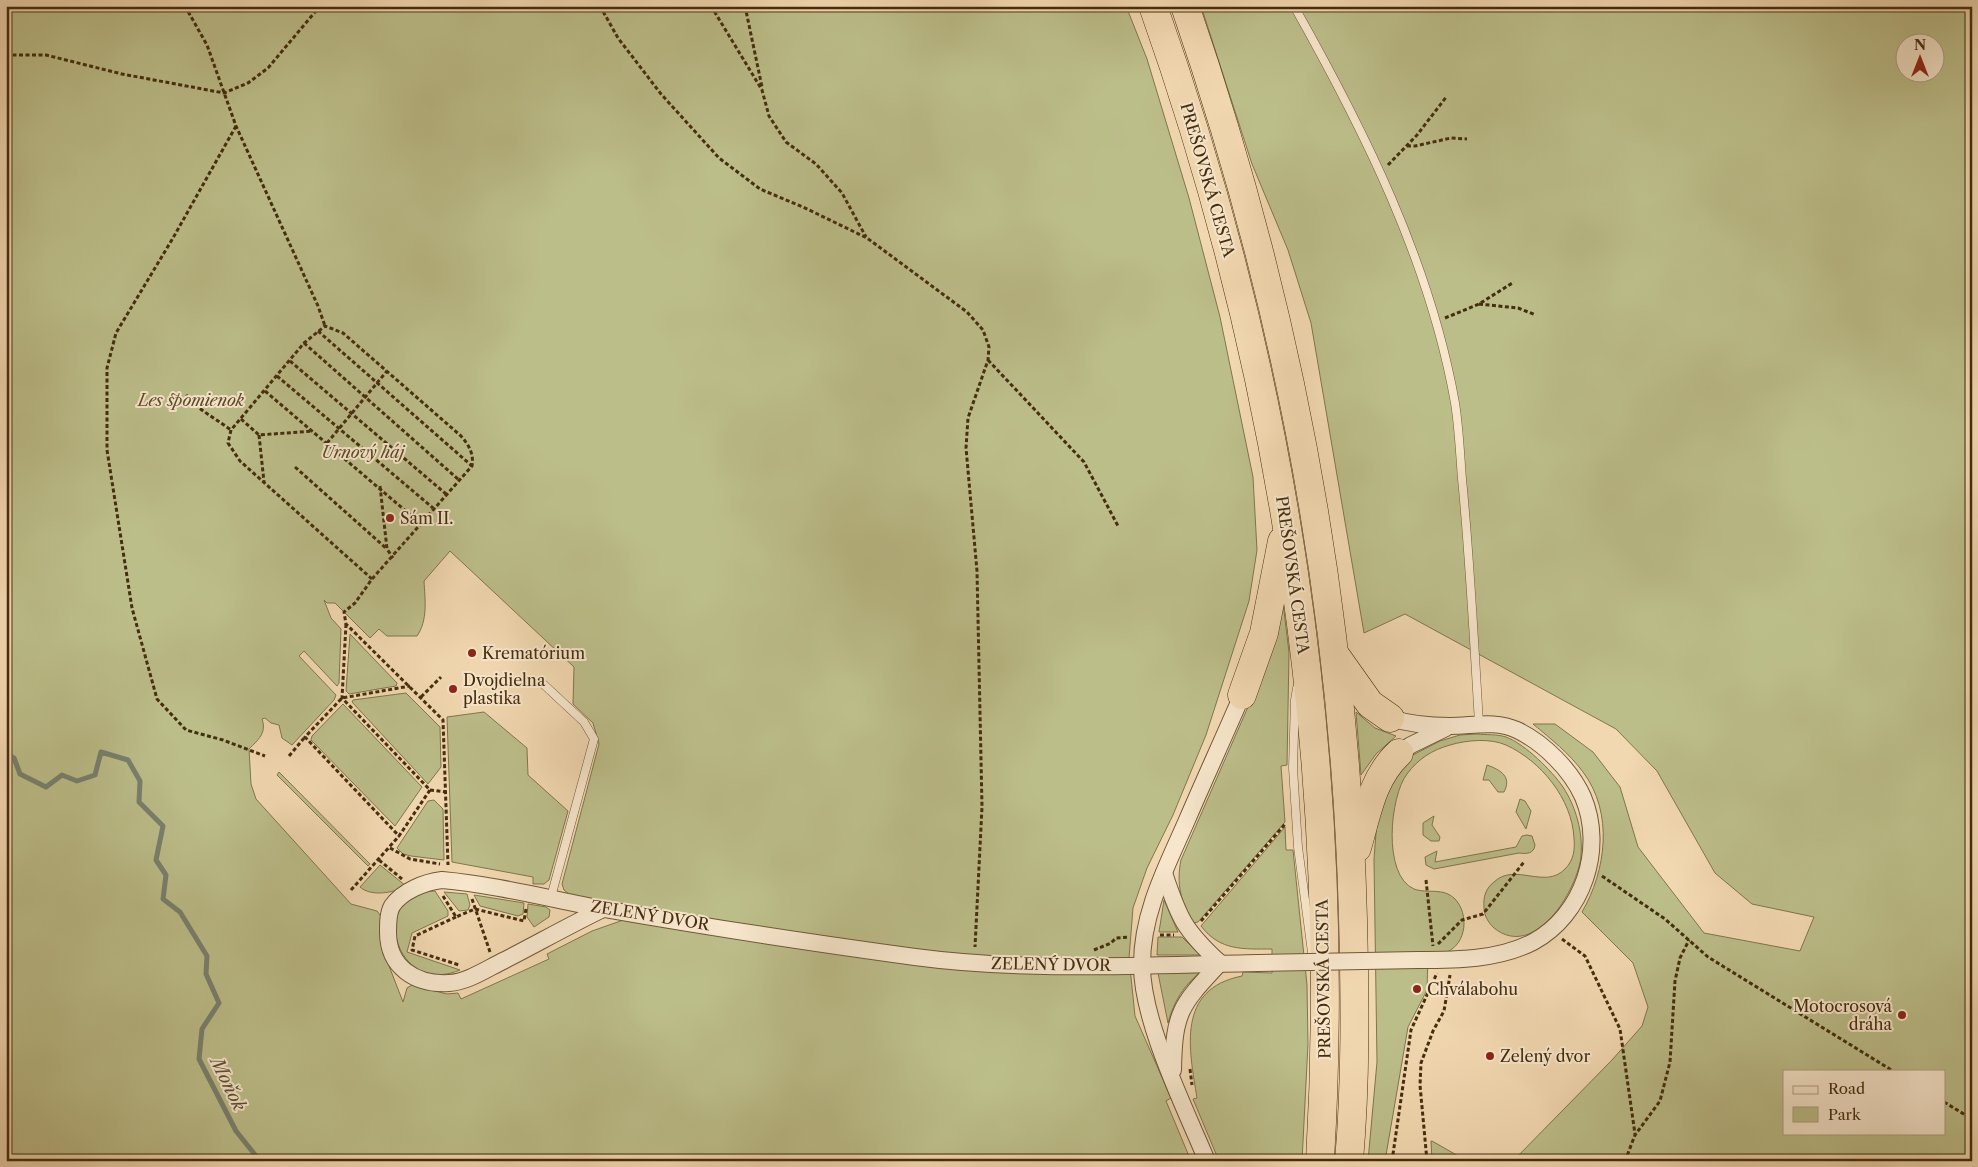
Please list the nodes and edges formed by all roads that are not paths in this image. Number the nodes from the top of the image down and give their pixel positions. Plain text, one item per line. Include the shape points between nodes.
1 (1153, 6) edge
2 (1185, 6) edge
3 (1294, 6) edge
4 (1286, 518) junction
5 (1334, 653) junction
6 (540, 681) dead end
7 (1242, 695) joint
8 (1390, 718) joint
9 (1479, 724) junction
10 (1451, 726) junction
11 (1399, 754) joint
12 (1351, 866) junction
13 (1164, 873) junction
14 (551, 897) junction
15 (603, 909) junction
16 (1220, 963) junction
17 (1142, 965) junction
18 (1173, 1079) junction
19 (1207, 1161) edge
20 (1320, 1161) edge
21 (1350, 1161) edge

1 - 4 highway, PREŠOVSKÁ CESTA via 1187,105 1228,246 1254,350
2 - 5 highway, PREŠOVSKÁ CESTA via 1239,172 1281,339 1313,503
3 - 9 lane via 1337,83 1381,173 1435,322 1455,404 1467,528
4 - 7 highway via 1264,633
4 - 20 highway, PREŠOVSKÁ CESTA via 1305,654 1321,840 1324,1004
5 - 8 highway via 1370,704
5 - 12 highway, PREŠOVSKÁ CESTA
6 - 14 lane via 584,722 594,739
7 - 13 street
8 - 10 street via 1416,724
9 - 10 street, ZELENÝ DVOR
9 - 16 street, ZELENÝ DVOR, bridge via 1517,730 1544,748 1570,775 1583,796 1590,819 1589,868 1575,901 1550,930 1519,948 1495,955
10 - 11 street
11 - 12 highway via 1376,784
12 - 21 highway, PREŠOVSKÁ CESTA via 1354,981
13 - 16 street via 1187,930
13 - 17 street via 1144,936
14 - 15 street, ZELENÝ DVOR
14 - 15 street, ZELENÝ DVOR via 468,882 429,881 393,905 389,919 390,950 406,974 426,981 449,983 470,977
15 - 17 street, ZELENÝ DVOR via 916,957 977,963
16 - 17 street, ZELENÝ DVOR
16 - 18 street via 1185,1001 1175,1037
17 - 18 street via 1145,995
18 - 19 street

